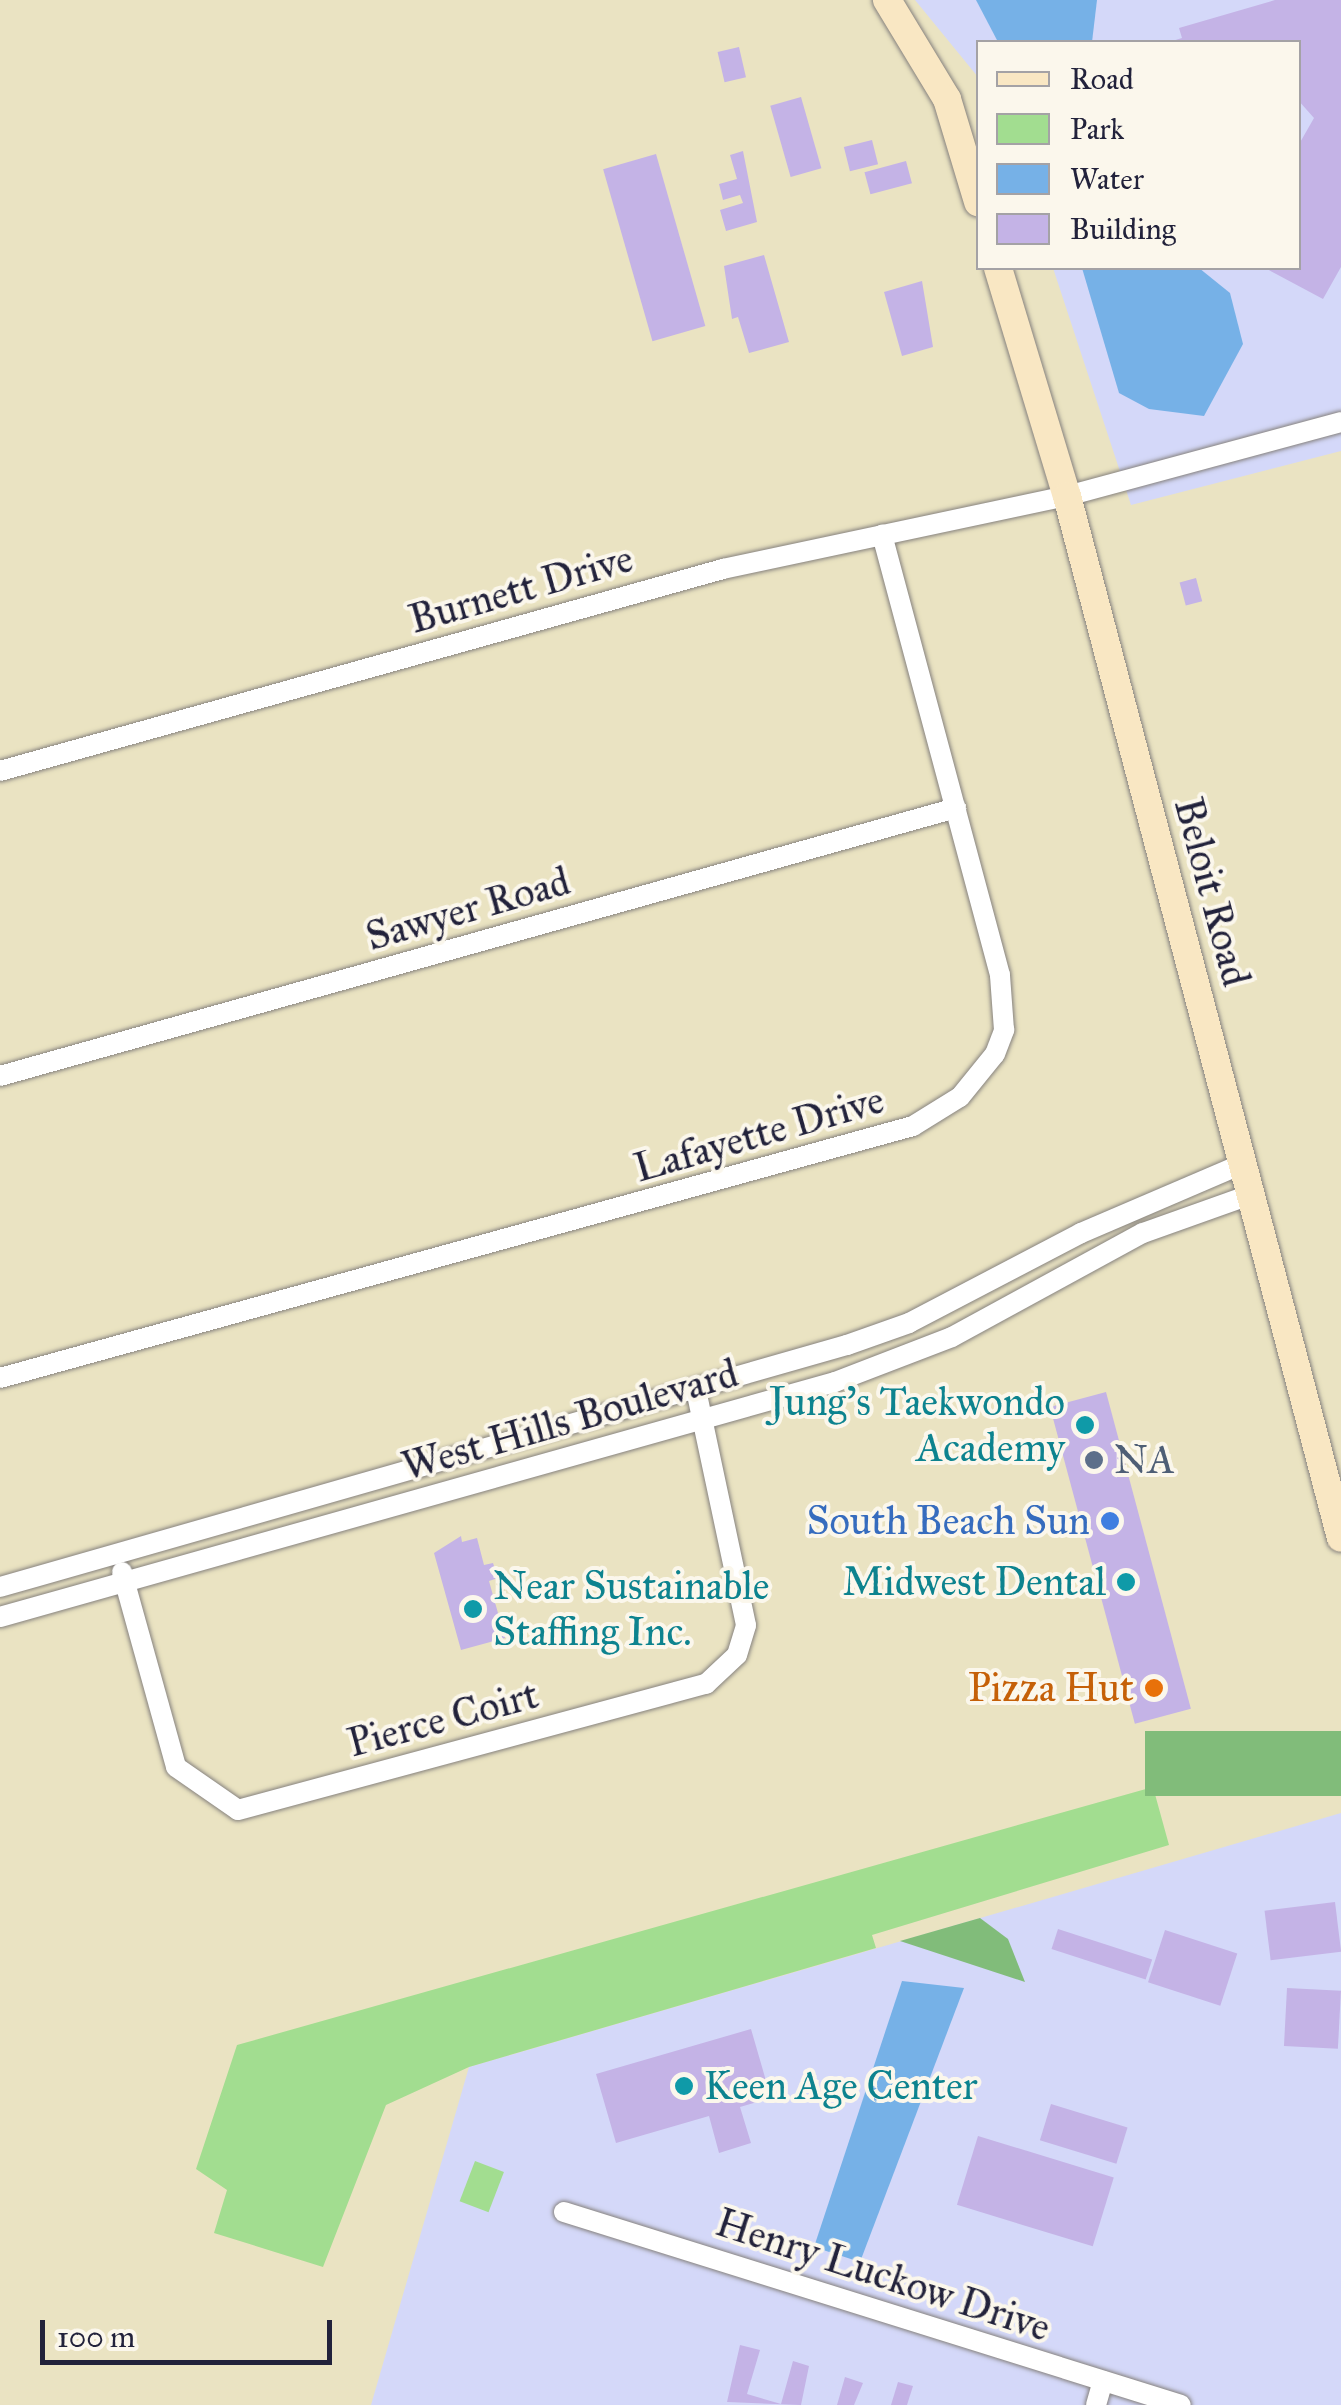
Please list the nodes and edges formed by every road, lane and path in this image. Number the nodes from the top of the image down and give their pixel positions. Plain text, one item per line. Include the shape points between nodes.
1 (887, 0) edge
2 (976, 195) edge
3 (999, 270) edge
4 (1341, 422) edge
5 (1067, 496) junction
6 (882, 535) junction
7 (0, 772) edge
8 (956, 808) junction
9 (0, 1076) edge
10 (1242, 1164) junction
11 (1250, 1195) junction
12 (0, 1378) edge
13 (696, 1389) junction
14 (702, 1419) junction
15 (1341, 1538) edge
16 (117, 1555) junction
17 (125, 1582) junction
18 (0, 1587) edge
19 (0, 1617) edge
20 (564, 2212) dead end
21 (1103, 2381) junction
22 (1096, 2405) edge
23 (1181, 2405) edge

1 - 2 main road via 947,99
3 - 5 main road, Beloit Road
4 - 5 street, Burnett Drive
5 - 6 street, Burnett Drive
5 - 10 main road, Beloit Road
6 - 7 street, Burnett Drive via 722,569
6 - 8 street, Lafayette Drive
8 - 9 street, Sawyer Road
8 - 12 street, Lafayette Drive via 1000,975 1004,1030 984,1070 939,1114 628,1207
10 - 11 main road, Beloit Road
10 - 13 street, West Hills Boulevard via 1081,1234 909,1322
11 - 14 street, West Hills Boulevard via 1143,1232 977,1324 893,1362
11 - 15 main road, Beloit Road
13 - 14 street, Pierce Coirt
13 - 16 street, West Hills Boulevard
14 - 17 street, West Hills Boulevard
14 - 17 street, Pierce Coirt via 746,1625 738,1654 706,1684 238,1810 176,1767
16 - 17 street, Pierce Coirt
16 - 18 street, West Hills Boulevard
17 - 19 street, West Hills Boulevard
20 - 21 street, Henry Luckow Drive
21 - 22 street
21 - 23 street, Henry Luckow Drive

